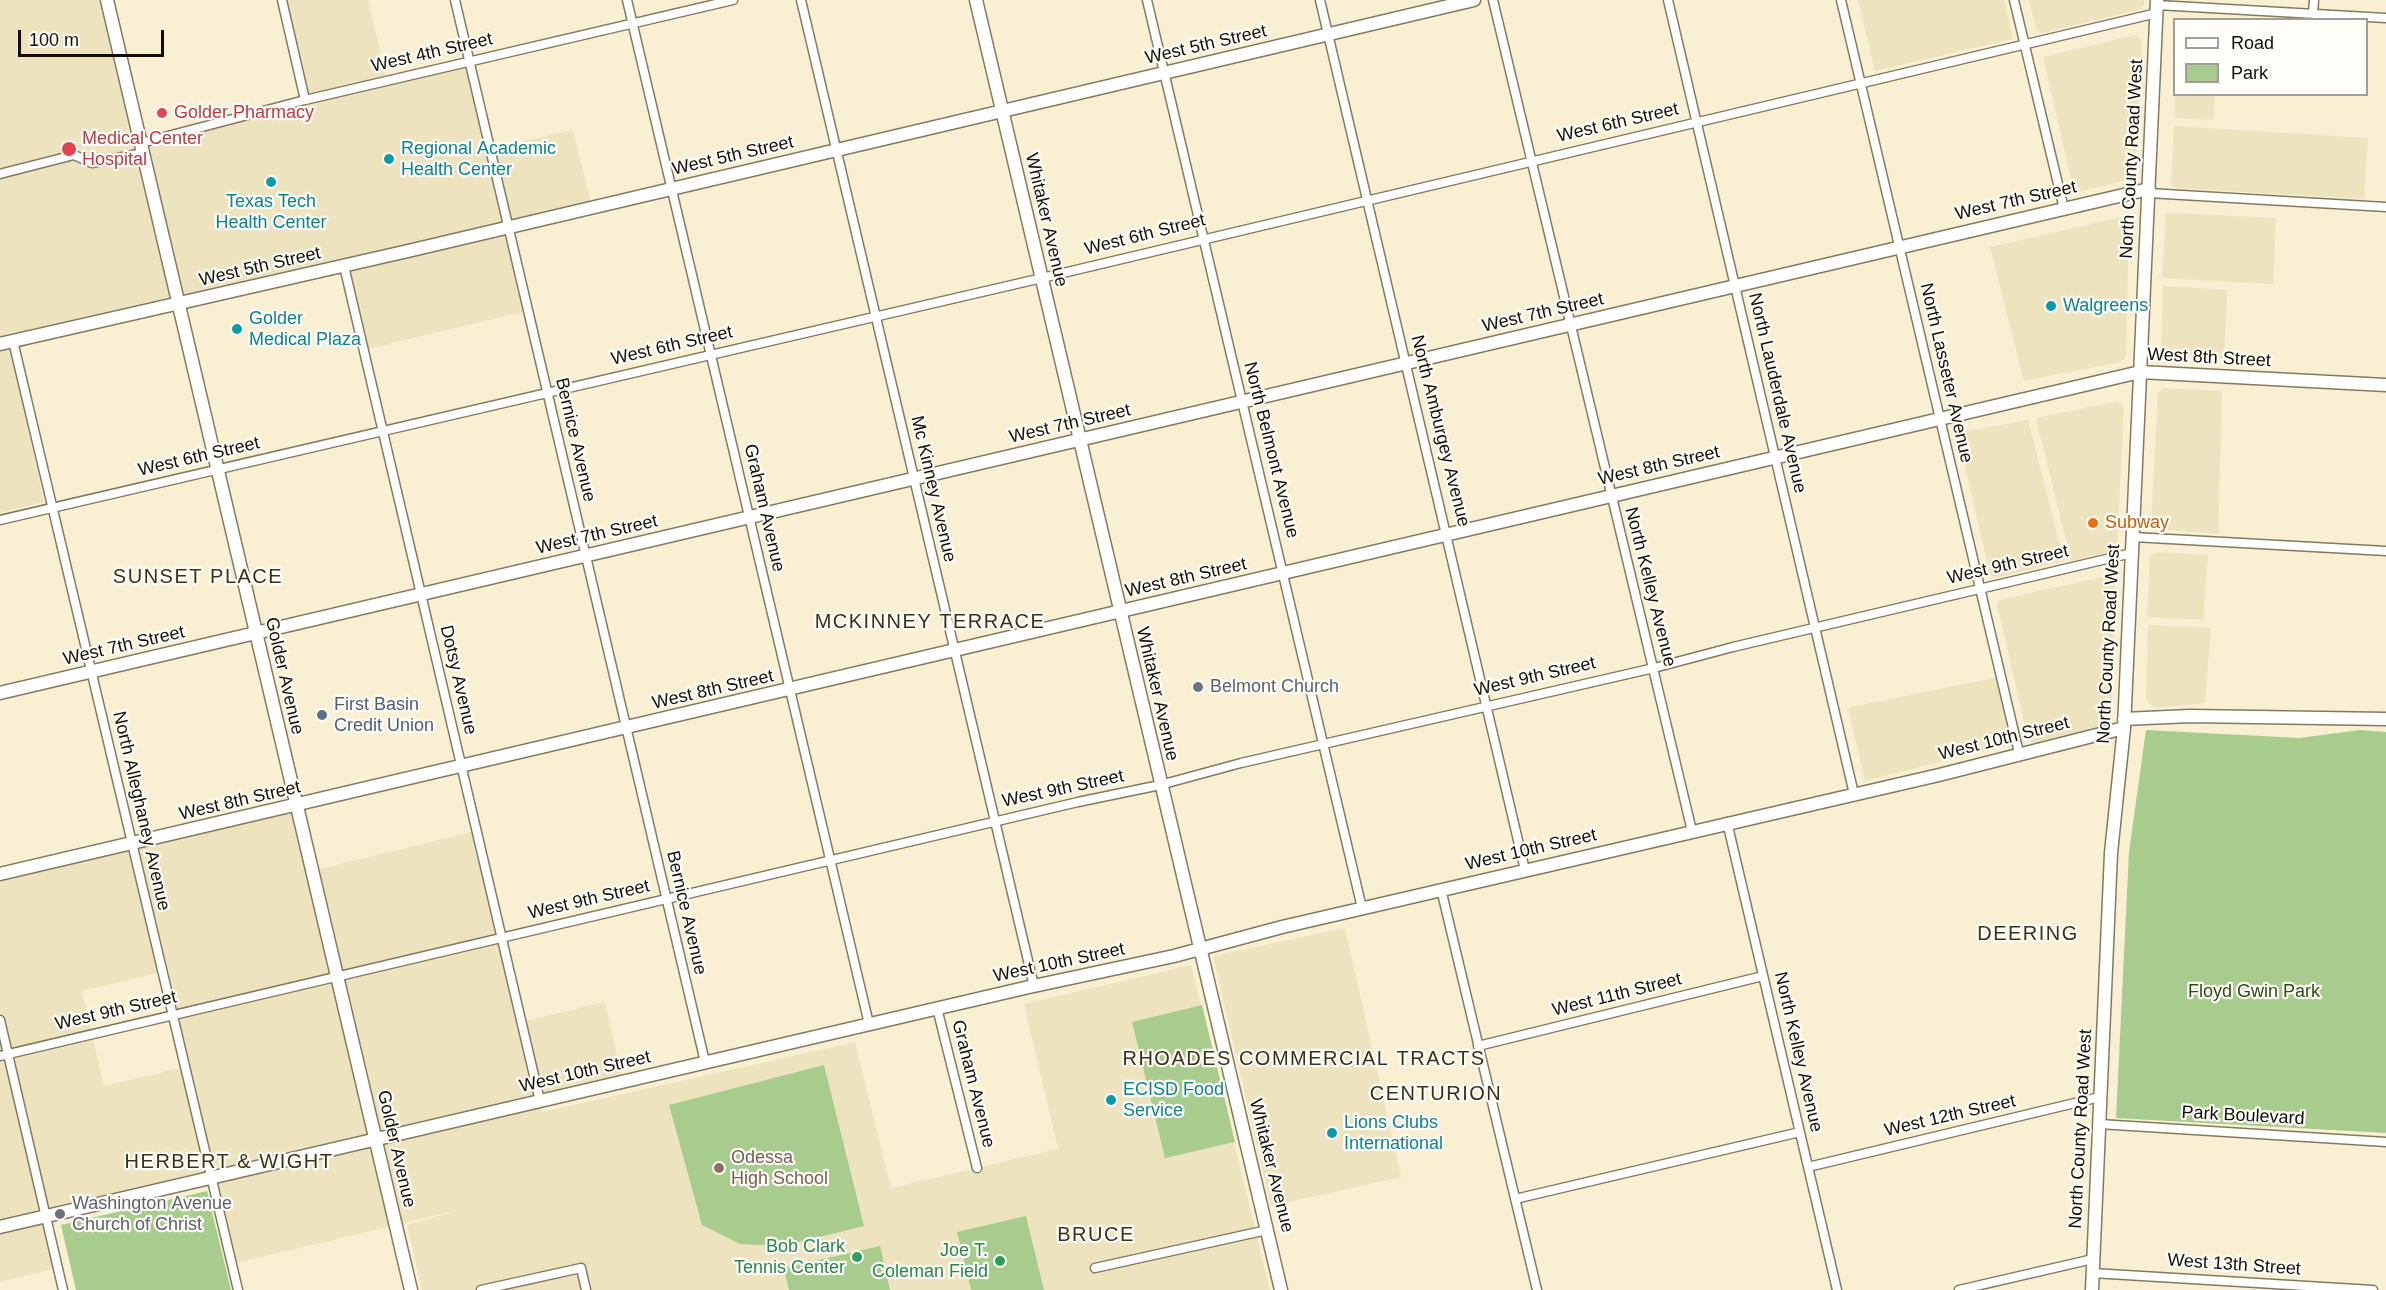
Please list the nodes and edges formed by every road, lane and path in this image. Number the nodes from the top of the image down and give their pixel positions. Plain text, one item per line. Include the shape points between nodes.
1 (107, 0) edge
2 (282, 0) edge
3 (455, 0) edge
4 (627, 0) edge
5 (733, 0) edge
6 (801, 0) edge
7 (976, 0) edge
8 (1147, 0) edge
9 (1320, 0) edge
10 (1474, 0) edge
11 (1493, 0) edge
12 (1668, 0) edge
13 (1841, 0) edge
14 (2014, 0) edge
15 (2314, 0) edge
16 (2157, 6) edge
17 (2313, 14) junction
18 (2386, 18) edge
19 (632, 24) junction
20 (1329, 34) junction
21 (2025, 44) junction
22 (469, 62) junction
23 (1164, 73) junction
24 (1861, 83) junction
25 (305, 100) junction
26 (1002, 112) junction
27 (1696, 122) junction
28 (142, 148) junction
29 (837, 150) junction
30 (1531, 160) junction
31 (0, 174) edge
32 (671, 189) junction
33 (2148, 191) junction
34 (1367, 199) junction
35 (2386, 207) edge
36 (2064, 209) junction
37 (508, 227) junction
38 (1203, 238) junction
39 (1900, 247) junction
40 (344, 266) junction
41 (1042, 278) junction
42 (1735, 286) junction
43 (180, 304) junction
44 (876, 315) junction
45 (1570, 325) junction
46 (13, 340) junction
47 (0, 344) edge
48 (711, 354) junction
49 (1406, 363) junction
50 (2139, 372) junction
51 (2386, 385) edge
52 (546, 393) junction
53 (1242, 402) junction
54 (1941, 419) junction
55 (383, 431) junction
56 (1080, 442) junction
57 (1774, 457) junction
58 (218, 470) junction
59 (914, 479) junction
60 (1611, 496) junction
61 (52, 507) junction
62 (749, 518) junction
63 (0, 520) edge
64 (1448, 535) junction
65 (2133, 537) junction
66 (2386, 551) edge
67 (2132, 553) junction
68 (585, 556) junction
69 (1284, 573) junction
70 (1980, 589) junction
71 (421, 595) junction
72 (1120, 612) junction
73 (1815, 629) junction
74 (256, 634) junction
75 (955, 652) junction
76 (1654, 668) junction
77 (91, 672) junction
78 (789, 690) junction
79 (0, 693) edge
80 (1486, 705) junction
81 (2386, 719) edge
82 (2124, 724) junction
83 (625, 729) junction
84 (1323, 744) junction
85 (2019, 753) junction
86 (462, 768) junction
87 (1160, 785) junction
88 (1854, 794) junction
89 (297, 806) junction
90 (995, 821) junction
91 (1726, 822) junction
92 (1692, 831) junction
93 (132, 843) junction
94 (830, 860) junction
95 (1525, 870) junction
96 (0, 874) edge
97 (1441, 889) junction
98 (666, 899) junction
99 (1362, 908) junction
100 (502, 937) junction
101 (1200, 949) junction
102 (337, 976) junction
103 (1763, 976) junction
104 (1034, 986) junction
105 (937, 1008) junction
106 (173, 1015) junction
107 (0, 1020) edge
108 (869, 1024) junction
109 (1478, 1046) junction
110 (4, 1055) edge
111 (705, 1062) junction
112 (2100, 1097) junction
113 (540, 1101) junction
114 (2099, 1124) junction
115 (1800, 1132) junction
116 (375, 1139) junction
117 (2386, 1142) edge
118 (1808, 1167) junction
119 (976, 1168) dead end
120 (211, 1178) junction
121 (1515, 1199) junction
122 (46, 1216) junction
123 (0, 1227) edge
124 (1268, 1230) junction
125 (2093, 1259) junction
126 (1095, 1268) dead end
127 (2092, 1273) junction
128 (2261, 1287) edge
129 (63, 1290) edge
130 (238, 1290) edge
131 (411, 1290) edge
132 (481, 1290) edge
133 (586, 1290) edge
134 (1281, 1290) edge
135 (1537, 1290) edge
136 (1837, 1290) edge
137 (1959, 1290) edge
138 (2092, 1290) edge
139 (2373, 1290) edge

1 - 28 street, Golder Avenue
2 - 25 street
3 - 22 street, Bernice Avenue
4 - 19 street, Graham Avenue
5 - 19 street, West 4th Street
6 - 29 street, Mc Kinney Avenue
7 - 26 street, Whitaker Avenue
8 - 23 street, North Belmont Avenue
9 - 20 street, North Amburgey Avenue
10 - 20 street, West 5th Street
11 - 30 street, North Kelley Avenue
12 - 27 street, North Lauderdale Avenue
13 - 24 street, North Lasseter Avenue
14 - 21 street
15 - 17 street
16 - 17 street, West 6th Street
16 - 21 street, West 6th Street
16 - 33 street, North County Road West
17 - 18 street, West 6th Street
19 - 22 street, West 4th Street
19 - 32 street, Graham Avenue
20 - 23 street, West 5th Street
20 - 34 street, North Amburgey Avenue
21 - 24 street, West 6th Street
21 - 36 street
22 - 25 street, West 4th Street
22 - 37 street, Bernice Avenue
23 - 26 street, West 5th Street
23 - 38 street, North Belmont Avenue
24 - 27 street, West 6th Street
24 - 39 street, North Lasseter Avenue
25 - 28 street, West 4th Street
26 - 29 street, West 5th Street
26 - 41 street, Whitaker Avenue
27 - 30 street, West 6th Street
27 - 42 street, North Lauderdale Avenue
28 - 31 street, West 4th Street via 92,163 74,155
28 - 43 street, Golder Avenue
29 - 32 street, West 5th Street
29 - 44 street, Mc Kinney Avenue
30 - 34 street, West 6th Street
30 - 45 street, North Kelley Avenue
32 - 37 street, West 5th Street
32 - 48 street, Graham Avenue
33 - 35 street, West 7th Street
33 - 36 street, West 7th Street
33 - 50 street, North County Road West
34 - 38 street, West 6th Street
34 - 49 street, North Amburgey Avenue
36 - 39 street, West 7th Street
37 - 40 street, West 5th Street
37 - 52 street, Bernice Avenue
38 - 41 street, West 6th Street
38 - 53 street, North Belmont Avenue
39 - 42 street, West 7th Street
39 - 54 street, North Lasseter Avenue
40 - 43 street, West 5th Street
40 - 55 street, Dotsy Avenue
41 - 44 street, West 6th Street
41 - 56 street, Whitaker Avenue
42 - 45 street, West 7th Street
42 - 57 street, North Lauderdale Avenue
43 - 46 street, West 5th Street
43 - 58 street, Golder Avenue
44 - 48 street, West 6th Street
44 - 59 street, Mc Kinney Avenue
45 - 49 street, West 7th Street
45 - 60 street, North Kelley Avenue
46 - 47 street, West 5th Street
46 - 61 street, North Alleghaney Avenue
48 - 52 street, West 6th Street
48 - 62 street, Graham Avenue
49 - 53 street, West 7th Street
49 - 64 street, North Amburgey Avenue
50 - 51 street, West 8th Street
50 - 54 street, West 8th Street
50 - 65 street, North County Road West
52 - 55 street, West 6th Street
52 - 68 street, Bernice Avenue
53 - 56 street, West 7th Street
53 - 69 street, North Belmont Avenue
54 - 57 street, West 8th Street
54 - 70 street, North Lasseter Avenue
55 - 58 street, West 6th Street
55 - 71 street, Dotsy Avenue
56 - 59 street, West 7th Street
56 - 72 street, Whitaker Avenue
57 - 60 street, West 8th Street
57 - 73 street, North Lauderdale Avenue
58 - 61 street, West 6th Street
58 - 74 street, Golder Avenue
59 - 62 street, West 7th Street
59 - 75 street, Mc Kinney Avenue
60 - 64 street, West 8th Street
60 - 76 street, North Kelley Avenue
61 - 63 street, West 6th Street
61 - 77 street, North Alleghaney Avenue
62 - 68 street, West 7th Street
62 - 78 street, Graham Avenue
64 - 69 street, West 8th Street
64 - 80 street, North Amburgey Avenue
65 - 66 street
65 - 67 street, North County Road West
67 - 70 street, West 9th Street
67 - 82 street, North County Road West
68 - 71 street, West 7th Street
68 - 83 street, Bernice Avenue
69 - 72 street, West 8th Street
69 - 84 street, North Belmont Avenue
70 - 73 street, West 9th Street
70 - 85 street, North Lasseter Avenue
71 - 74 street, West 7th Street
71 - 86 street, Dotsy Avenue
72 - 75 street, West 8th Street
72 - 87 street, Whitaker Avenue
73 - 76 street, West 9th Street
73 - 88 street, North Lauderdale Avenue
74 - 77 street, West 7th Street
74 - 89 street, Golder Avenue
75 - 78 street, West 8th Street
75 - 90 street, Mc Kinney Avenue
76 - 80 street, West 9th Street
76 - 92 street, North Kelley Avenue
77 - 79 street, West 7th Street
77 - 93 street, North Alleghaney Avenue
78 - 83 street, West 8th Street
78 - 94 street, Graham Avenue
80 - 84 street, West 9th Street
80 - 95 street, North Amburgey Avenue
81 - 82 street, West 10th Street via 2200,716
82 - 85 street, West 10th Street
82 - 112 street, North County Road West via 2111,853
83 - 86 street, West 8th Street
83 - 98 street, Bernice Avenue
84 - 87 street, West 9th Street
84 - 99 street, North Belmont Avenue
85 - 88 street, West 10th Street
86 - 89 street, West 8th Street
86 - 100 street, Dotsy Avenue
87 - 90 street, West 9th Street
87 - 101 street, Whitaker Avenue
88 - 91 street, West 10th Street
89 - 93 street, West 8th Street
89 - 102 street, Golder Avenue
90 - 94 street, West 9th Street
90 - 104 street, Mc Kinney Avenue
91 - 92 street, West 10th Street
91 - 103 street, North Kelley Avenue
92 - 95 street, West 10th Street
93 - 96 street, West 8th Street
93 - 106 street, North Alleghaney Avenue
94 - 98 street, West 9th Street
94 - 108 street, Graham Avenue
95 - 97 street, West 10th Street
97 - 99 street, West 10th Street
97 - 109 street
98 - 100 street, West 9th Street
98 - 111 street, Bernice Avenue
99 - 101 street, West 10th Street
100 - 102 street, West 9th Street
100 - 113 street, Dotsy Avenue
101 - 104 street, West 10th Street
101 - 124 street, Whitaker Avenue
102 - 106 street, West 9th Street
102 - 116 street, Golder Avenue
103 - 109 street, West 11th Street
103 - 115 street, North Kelley Avenue
104 - 105 street, West 10th Street
105 - 108 street, West 10th Street
105 - 119 street, Graham Avenue
106 - 110 street, West 9th Street
106 - 120 street, North Alleghaney Avenue
107 - 110 street
108 - 111 street, West 10th Street
109 - 121 street
110 - 122 street
111 - 113 street, West 10th Street
112 - 114 street, North County Road West
112 - 118 street, West 12th Street
113 - 116 street, West 10th Street
114 - 117 street, Park Boulevard
114 - 125 street, North County Road West
115 - 118 street, North Kelley Avenue
115 - 121 street
116 - 120 street, West 10th Street
116 - 131 street, Golder Avenue
118 - 136 street, North Kelley Avenue
120 - 122 street, West 10th Street
120 - 130 street, North Alleghaney Avenue
121 - 135 street
122 - 123 street, West 10th Street
122 - 129 street
124 - 126 street
124 - 134 street, Whitaker Avenue
125 - 127 street, North County Road West
125 - 137 street
127 - 128 street, West 13th Street
127 - 138 street, North County Road West
128 - 139 street, West 13th Street
132 - 133 street via 581,1268

